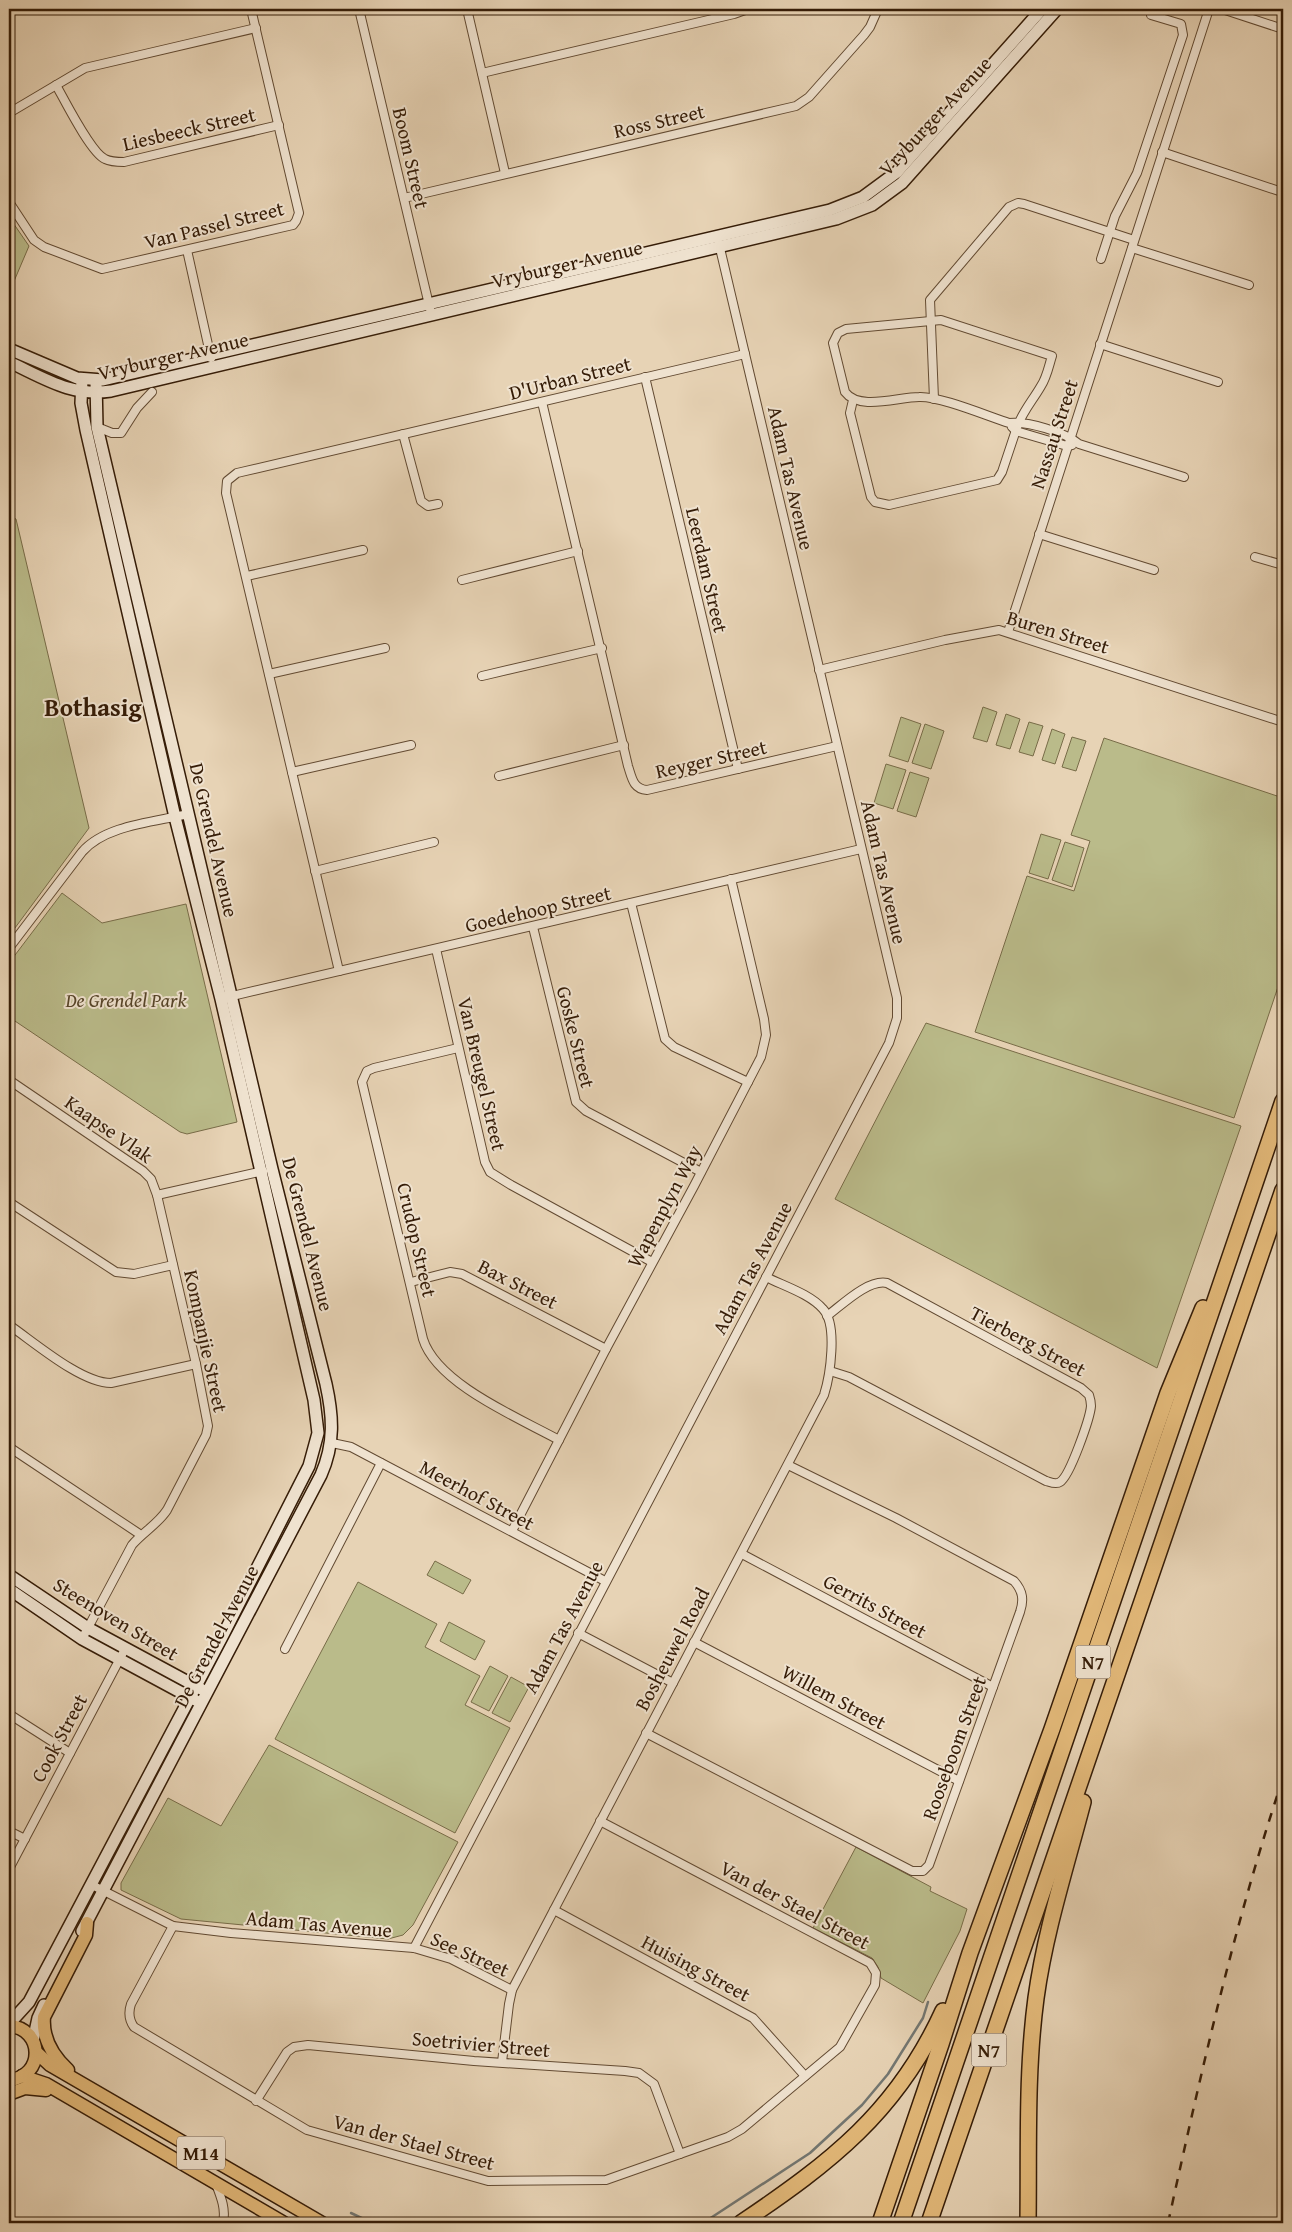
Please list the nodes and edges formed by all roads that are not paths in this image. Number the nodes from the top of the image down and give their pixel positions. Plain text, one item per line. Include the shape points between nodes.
1 (252, 9) edge
2 (359, 9) edge
3 (467, 9) edge
4 (748, 9) edge
5 (878, 9) edge
6 (1042, 9) edge
7 (1057, 9) edge
8 (1209, 9) edge
9 (1222, 9) edge
10 (1151, 15) dead end
11 (256, 28) junction
12 (1283, 30) edge
13 (482, 73) junction
14 (56, 85) junction
15 (9, 114) edge
16 (279, 125) junction
17 (1162, 152) junction
18 (505, 173) junction
19 (1279, 191) dead end
20 (404, 198) junction
21 (9, 202) edge
22 (1109, 232) junction
23 (719, 242) junction
24 (1133, 244) junction
25 (186, 250) junction
26 (1102, 259) dead end
27 (1249, 285) dead end
28 (430, 310) junction
29 (929, 320) junction
30 (1100, 344) junction
31 (9, 349) edge
32 (745, 354) junction
33 (212, 360) junction
34 (9, 362) edge
35 (645, 377) junction
36 (82, 380) junction
37 (96, 381) junction
38 (1218, 382) dead end
39 (81, 392) junction
40 (152, 392) dead end
41 (96, 393) junction
42 (934, 399) junction
43 (853, 400) junction
44 (542, 402) junction
45 (1019, 422) junction
46 (1009, 423) junction
47 (98, 427) junction
48 (1016, 431) junction
49 (403, 434) junction
50 (1071, 436) junction
51 (1079, 444) junction
52 (1068, 446) junction
53 (1184, 477) dead end
54 (438, 504) dead end
55 (1039, 534) junction
56 (363, 550) dead end
57 (578, 551) junction
58 (1255, 557) dead end
59 (1283, 565) edge
60 (1154, 570) dead end
61 (247, 576) junction
62 (462, 580) dead end
63 (1008, 632) junction
64 (385, 648) dead end
65 (602, 648) junction
66 (819, 670) junction
67 (269, 674) junction
68 (482, 676) dead end
69 (1283, 722) edge
70 (411, 745) dead end
71 (624, 745) junction
72 (837, 746) junction
73 (738, 769) junction
74 (292, 772) junction
75 (499, 776) dead end
76 (188, 814) junction
77 (175, 818) junction
78 (434, 842) dead end
79 (862, 849) junction
80 (315, 871) junction
81 (731, 879) junction
82 (631, 903) junction
83 (533, 927) junction
84 (9, 948) edge
85 (436, 949) junction
86 (339, 971) junction
87 (226, 998) junction
88 (458, 1048) junction
89 (9, 1080) edge
90 (748, 1082) junction
91 (1283, 1101) edge
92 (267, 1170) junction
93 (701, 1172) junction
94 (1283, 1190) edge
95 (157, 1196) junction
96 (9, 1202) edge
97 (1228, 1260) junction
98 (652, 1262) junction
99 (173, 1265) junction
100 (766, 1277) junction
101 (411, 1282) junction
102 (827, 1316) junction
103 (9, 1325) edge
104 (606, 1349) junction
105 (196, 1364) junction
106 (830, 1371) junction
107 (318, 1420) junction
108 (560, 1440) junction
109 (332, 1444) junction
110 (9, 1447) edge
111 (313, 1456) junction
112 (381, 1464) junction
113 (788, 1465) junction
114 (512, 1532) junction
115 (141, 1535) junction
116 (742, 1554) junction
117 (9, 1575) edge
118 (605, 1581) junction
119 (9, 1589) edge
120 (578, 1633) junction
121 (85, 1634) junction
122 (694, 1642) junction
123 (285, 1649) dead end
124 (122, 1654) junction
125 (673, 1683) junction
126 (196, 1686) junction
127 (993, 1687) junction
128 (207, 1692) junction
129 (1112, 1692) junction
130 (190, 1697) junction
131 (201, 1703) junction
132 (9, 1714) edge
133 (646, 1733) junction
134 (70, 1752) junction
135 (959, 1782) junction
136 (600, 1821) junction
137 (9, 1831) edge
138 (24, 1839) junction
139 (9, 1869) edge
140 (92, 1885) junction
141 (103, 1891) junction
142 (554, 1910) junction
143 (86, 1922) junction
144 (173, 1926) junction
145 (414, 1948) junction
146 (970, 1953) junction
147 (512, 1990) junction
148 (9, 2025) edge
149 (34, 2047) junction
150 (502, 2062) junction
151 (805, 2076) junction
152 (12, 2079) edge
153 (80, 2083) junction
154 (9, 2094) edge
155 (67, 2098) junction
156 (256, 2101) junction
157 (680, 2154) junction
158 (216, 2184) junction
159 (223, 2223) edge
160 (284, 2223) edge
161 (322, 2223) edge
162 (741, 2223) edge
163 (880, 2223) edge
164 (902, 2223) edge
165 (929, 2223) edge
166 (1028, 2223) edge

1 - 11 street, Van Passel Street
2 - 20 street, Boom Street
3 - 13 street
4 - 13 street
5 - 18 street, Ross Street via 864,35 809,97 796,106
6 - 23 street, Vryburger Avenue via 897,172 874,190 830,210
7 - 23 street, Vryburger Avenue via 914,171 885,196 854,214 836,219
8 - 17 street, Nassau Street
9 - 12 street
10 - 22 street via 1181,24 1183,35 1137,173
11 - 14 street via 85,68
11 - 16 street, Van Passel Street
13 - 18 street
14 - 15 street
14 - 16 street, Liesbeeck Street via 92,146 111,162 124,162
16 - 25 street, Van Passel Street via 299,213 296,222 288,227
17 - 19 street
17 - 24 street, Nassau Street
18 - 20 street, Ross Street
20 - 28 street, Boom Street
21 - 25 street, Van Passel Street via 34,240 44,247 102,269
22 - 24 street
22 - 26 street
22 - 29 street via 1024,204 1013,204 932,296
23 - 28 street, Vryburger Avenue
23 - 32 street, Adam Tas Avenue
24 - 27 street
24 - 30 street, Nassau Street
25 - 33 street
28 - 33 street, Vryburger Avenue
29 - 42 street
29 - 43 street via 846,329 835,335 833,343 845,392
29 - 45 street via 941,320 1052,356 1042,384
30 - 38 street
30 - 50 street, Nassau Street
31 - 36 street, Vryburger Avenue
32 - 35 street, D'Urban Street
32 - 66 street, Adam Tas Avenue
33 - 37 street, Vryburger Avenue
33 - 41 street, Vryburger Avenue
34 - 39 street, Vryburger Avenue
35 - 44 street, D'Urban Street
35 - 73 street, Leerdam Street
36 - 37 street, Vryburger Avenue
36 - 39 street, De Grendel Avenue
37 - 41 street, De Grendel Avenue
39 - 41 street, Vryburger Avenue
39 - 77 street, De Grendel Avenue via 86,430
40 - 47 street, Vryburger Avenue via 136,408 121,433 112,434
41 - 47 street, De Grendel Avenue
42 - 43 street
42 - 46 street
43 - 48 street via 852,424 872,496 880,505 996,480 1002,472
44 - 49 street, D'Urban Street
44 - 57 street, Reyger Street
45 - 46 street
45 - 48 street
45 - 50 street
46 - 48 street
47 - 76 street, De Grendel Avenue
48 - 52 street
49 - 54 street via 421,501 428,506
49 - 61 street, D'Urban Street via 230,477 226,493
50 - 51 street
50 - 52 street, Nassau Street
51 - 52 street
51 - 53 street, Nassau Street
52 - 55 street, Nassau Street
55 - 60 street
55 - 63 street, Nassau Street
56 - 61 street
57 - 62 street
57 - 65 street, Reyger Street
58 - 59 street
61 - 67 street, D'Urban Street
63 - 66 street, Buren Street via 991,630
63 - 69 street, Buren Street
64 - 67 street
65 - 68 street
65 - 71 street, Reyger Street
66 - 72 street, Adam Tas Avenue
67 - 74 street, D'Urban Street
70 - 74 street
71 - 73 street, Reyger Street via 632,780 642,790
71 - 75 street
72 - 73 street, Reyger Street
72 - 79 street, Adam Tas Avenue
74 - 80 street, D'Urban Street
76 - 77 street
76 - 87 street, De Grendel Avenue
77 - 84 street via 110,832 94,839
77 - 87 street, De Grendel Avenue
78 - 80 street
79 - 81 street, Goedehoop Street
79 - 100 street, Adam Tas Avenue via 896,998 895,1027
80 - 86 street, D'Urban Street
81 - 82 street, Goedehoop Street
81 - 90 street, Wapenplyn Way via 766,1035 761,1057
82 - 83 street, Goedehoop Street
82 - 90 street via 665,1039 674,1047
83 - 85 street, Goedehoop Street
83 - 93 street, Goske Street via 576,1102 586,1111
85 - 86 street, Goedehoop Street
85 - 88 street, Van Breugel Street
86 - 87 street, Goedehoop Street
87 - 92 street, De Grendel Avenue
88 - 98 street, Van Breugel Street via 490,1172
88 - 101 street, Crudop Street via 374,1068 365,1074 362,1082
89 - 95 street, Kaapse Vlak via 143,1171 151,1179
90 - 93 street, Wapenplyn Way
91 - 97 highway, N7
92 - 95 street
92 - 107 street, De Grendel Avenue
92 - 109 street, De Grendel Avenue via 326,1384 332,1413
93 - 98 street, Wapenplyn Way
94 - 129 highway, N7
95 - 99 street, Kompanjie Street
96 - 99 street via 116,1272 134,1274
97 - 146 highway via 1211,1287 1168,1393 1052,1729
97 - 164 highway, N7
98 - 104 street, Wapenplyn Way
99 - 105 street, Kompanjie Street
100 - 102 street via 818,1304
100 - 118 street, Adam Tas Avenue
101 - 104 street, Bax Street via 450,1272 462,1274
101 - 108 street, Crudop Street via 425,1346 437,1363 469,1390
102 - 106 street, Bosheuwel Road via 831,1330
102 - 106 street, Tierberg Street via 870,1284 887,1283 1081,1388 1089,1395 1091,1408 1066,1475 1059,1483 1054,1483 849,1377
103 - 105 street via 82,1375 99,1382 111,1383
104 - 108 street, Wapenplyn Way
105 - 115 street, Kompanjie Street via 208,1420 206,1435 164,1514
106 - 113 street, Bosheuwel Road via 824,1395
107 - 109 street via 323,1435
107 - 111 street, De Grendel Avenue
108 - 114 street, Wapenplyn Way
109 - 111 street via 320,1448
109 - 112 street, Meerhof Street via 351,1447
109 - 128 street, De Grendel Avenue via 321,1475
110 - 115 street
111 - 126 street, De Grendel Avenue
112 - 114 street, Meerhof Street
112 - 123 street
113 - 116 street, Bosheuwel Road
113 - 127 street, Rooseboom Street via 1014,1581 1021,1591 1023,1604
114 - 118 street, Meerhof Street
115 - 121 street, Kompanjie Street via 132,1545
116 - 122 street, Bosheuwel Road
116 - 127 street, Gerrits Street
117 - 121 street, Steenoven Street
118 - 120 street, Adam Tas Avenue
119 - 121 street, Steenoven Street
120 - 125 street
120 - 145 street, Adam Tas Avenue
121 - 124 street, Steenoven Street
122 - 125 street, Bosheuwel Road
122 - 135 street, Willem Street
124 - 126 street, Steenoven Street
124 - 130 street, Steenoven Street
124 - 134 street, Cook Street
125 - 133 street, Bosheuwel Road
126 - 128 street, Steenoven Street
126 - 130 street, De Grendel Avenue
127 - 135 street, Rooseboom Street
128 - 131 street, De Grendel Avenue
129 - 165 highway, N7
129 - 166 highway via 1040,1975 1030,2071
130 - 131 street, Steenoven Street
130 - 140 street, De Grendel Avenue
131 - 141 street, De Grendel Avenue
132 - 134 street
133 - 135 street, Rooseboom Street via 914,1872 924,1871 931,1863
133 - 136 street, Bosheuwel Road
134 - 138 street, Cook Street
136 - 142 street, Bosheuwel Road
136 - 151 street, Van der Stael Street via 873,1967 875,1985 844,2042
137 - 138 street
138 - 139 street, Cook Street
140 - 141 street, Adam Tas Avenue
140 - 148 street, De Grendel Avenue via 29,2002
141 - 143 street, De Grendel Avenue
141 - 144 street, Adam Tas Avenue
142 - 147 street, Bosheuwel Road
142 - 151 street, Huising Street via 753,2018
143 - 149 street, De Grendel Avenue via 41,2011
143 - 153 main road via 86,1935 47,2010 44,2024 47,2041 55,2056
144 - 145 street, Adam Tas Avenue
144 - 156 street, Van der Stael Street via 132,2004 131,2022 134,2027
145 - 147 street, See Street via 451,1959
146 - 162 highway via 934,2030 884,2105 830,2160
146 - 163 highway
147 - 150 street, Bosheuwel Road
148 - 149 main road, M14 via 22,2030
149 - 152 main road, M14 via 32,2066
149 - 153 main road, M14 via 50,2065
150 - 156 street, Soetrivier Street via 317,2046 294,2047 281,2058
150 - 157 street, Soetrivier Street via 639,2073 654,2084
151 - 157 street, Van der Stael Street via 735,2133
152 - 155 main road, M14 via 46,2084
153 - 161 main road, M14
154 - 155 main road via 33,2087
155 - 158 main road, M14
156 - 157 street, Van der Stael Street via 307,2130 488,2181 606,2180
158 - 159 street via 222,2202
158 - 160 main road, M14

